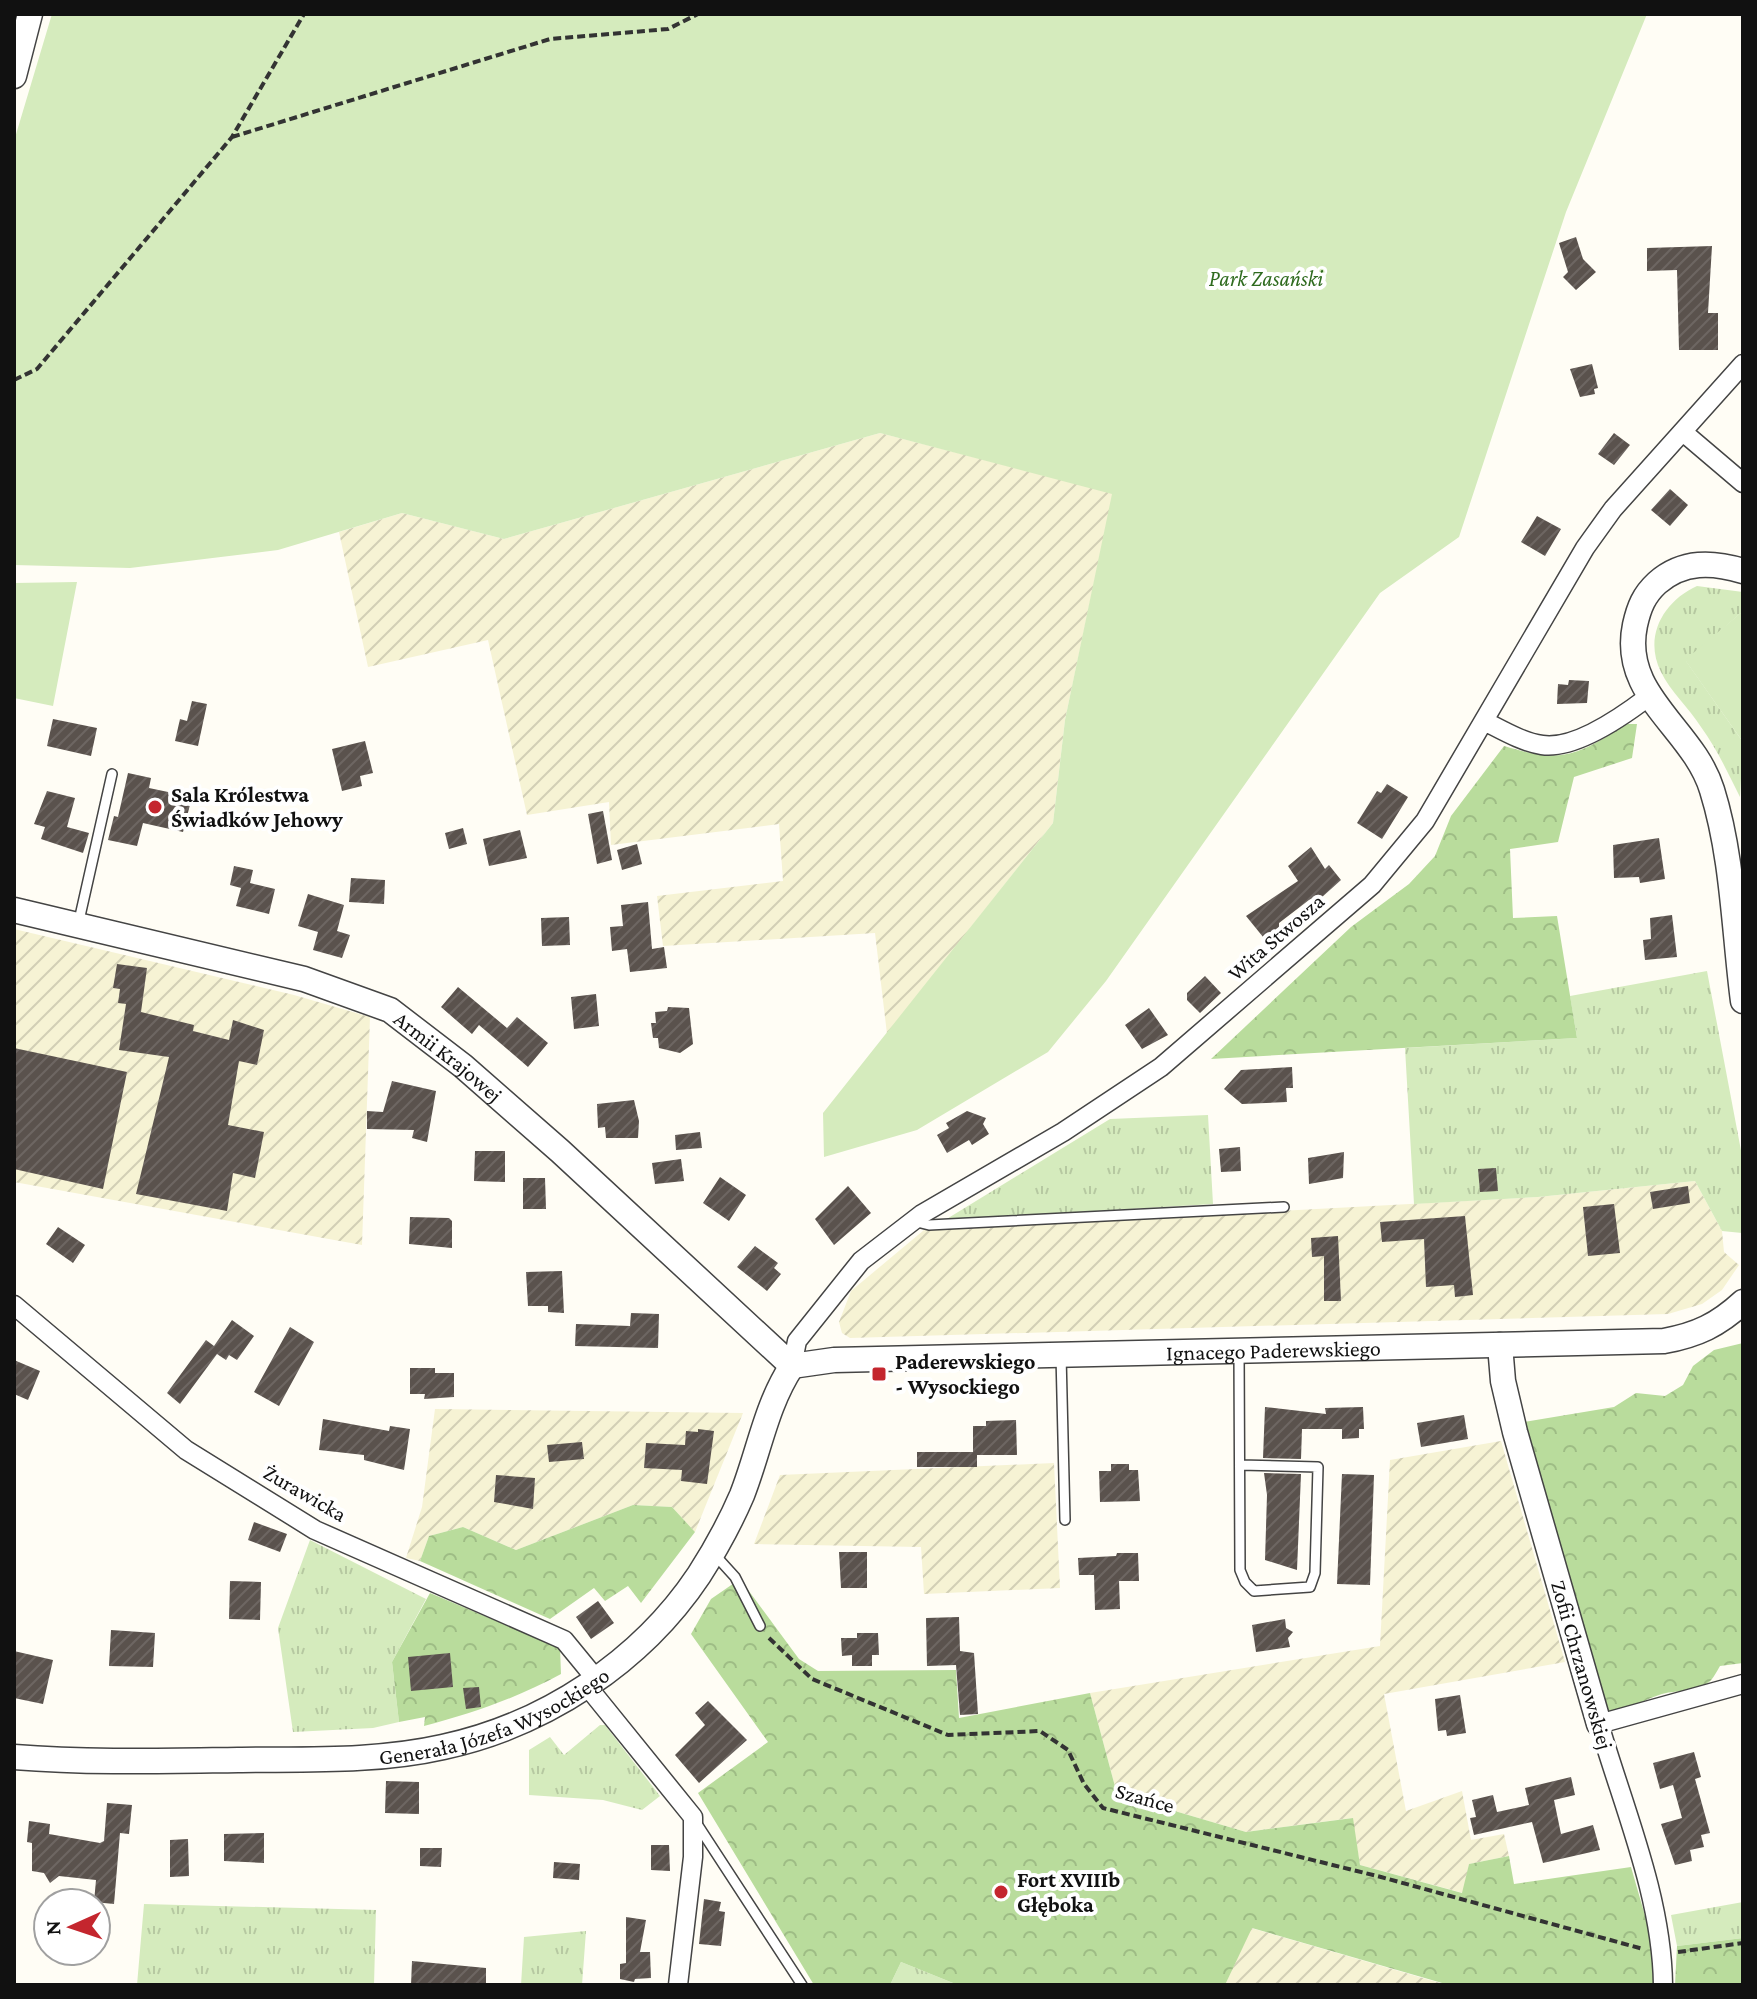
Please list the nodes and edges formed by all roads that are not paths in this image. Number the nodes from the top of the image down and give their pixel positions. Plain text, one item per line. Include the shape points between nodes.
1 (30, 14) edge
2 (14, 76) edge
3 (1743, 364) edge
4 (1683, 432) junction
5 (1743, 483) edge
6 (1743, 571) edge
7 (1648, 697) junction
8 (1484, 721) junction
9 (112, 774) dead end
10 (14, 910) edge
11 (78, 925) junction
12 (1743, 1001) edge
13 (1284, 1207) dead end
14 (913, 1221) junction
15 (1743, 1302) edge
16 (14, 1305) edge
17 (1500, 1345) junction
18 (1239, 1351) junction
19 (1061, 1355) junction
20 (792, 1366) junction
21 (1240, 1465) junction
22 (1065, 1520) dead end
23 (713, 1552) junction
24 (760, 1626) road end
25 (591, 1683) junction
26 (1743, 1684) edge
27 (1599, 1724) junction
28 (14, 1757) edge
29 (693, 1817) junction
30 (678, 1985) edge
31 (802, 1985) edge
32 (1663, 1985) edge

1 - 2 street
3 - 4 street, Wita Stwosza
4 - 5 street
4 - 8 street, Wita Stwosza via 1585,548
6 - 7 street via 1719,564 1689,566 1665,576 1647,593 1638,609 1632,650
7 - 8 street via 1581,738 1544,745
7 - 12 street via 1699,758 1712,789
8 - 14 street, Wita Stwosza via 1402,853 1194,1042 1063,1132
9 - 11 lane
10 - 11 street, Armii Krajowej
11 - 20 street, Armii Krajowej via 304,979 390,1010 560,1151
13 - 14 lane via 929,1225
14 - 20 street, Wita Stwosza via 861,1261 832,1294 797,1341
15 - 17 street, Ignacego Paderewskiego via 1693,1336
16 - 25 street, Żurawicka via 186,1450 315,1530 564,1640
17 - 18 street, Ignacego Paderewskiego
17 - 27 street, Zofii Chrzanowskiej via 1515,1432
18 - 19 street, Ignacego Paderewskiego
18 - 21 lane
19 - 20 street, Ignacego Paderewskiego via 834,1360
19 - 22 lane
20 - 23 street, Generała Józefa Wysockiego via 776,1392 742,1496
21 - 21 lane via 1240,1570 1245,1582 1263,1592 1310,1587 1315,1573 1318,1467
23 - 24 lane via 735,1577
23 - 25 street, Generała Józefa Wysockiego via 662,1623
25 - 28 street, Generała Józefa Wysockiego via 488,1735 403,1754 145,1762
25 - 29 street, Żurawicka
26 - 27 street
27 - 32 street, Zofii Chrzanowskiej via 1650,1892 1663,1955
29 - 30 street
29 - 31 lane

